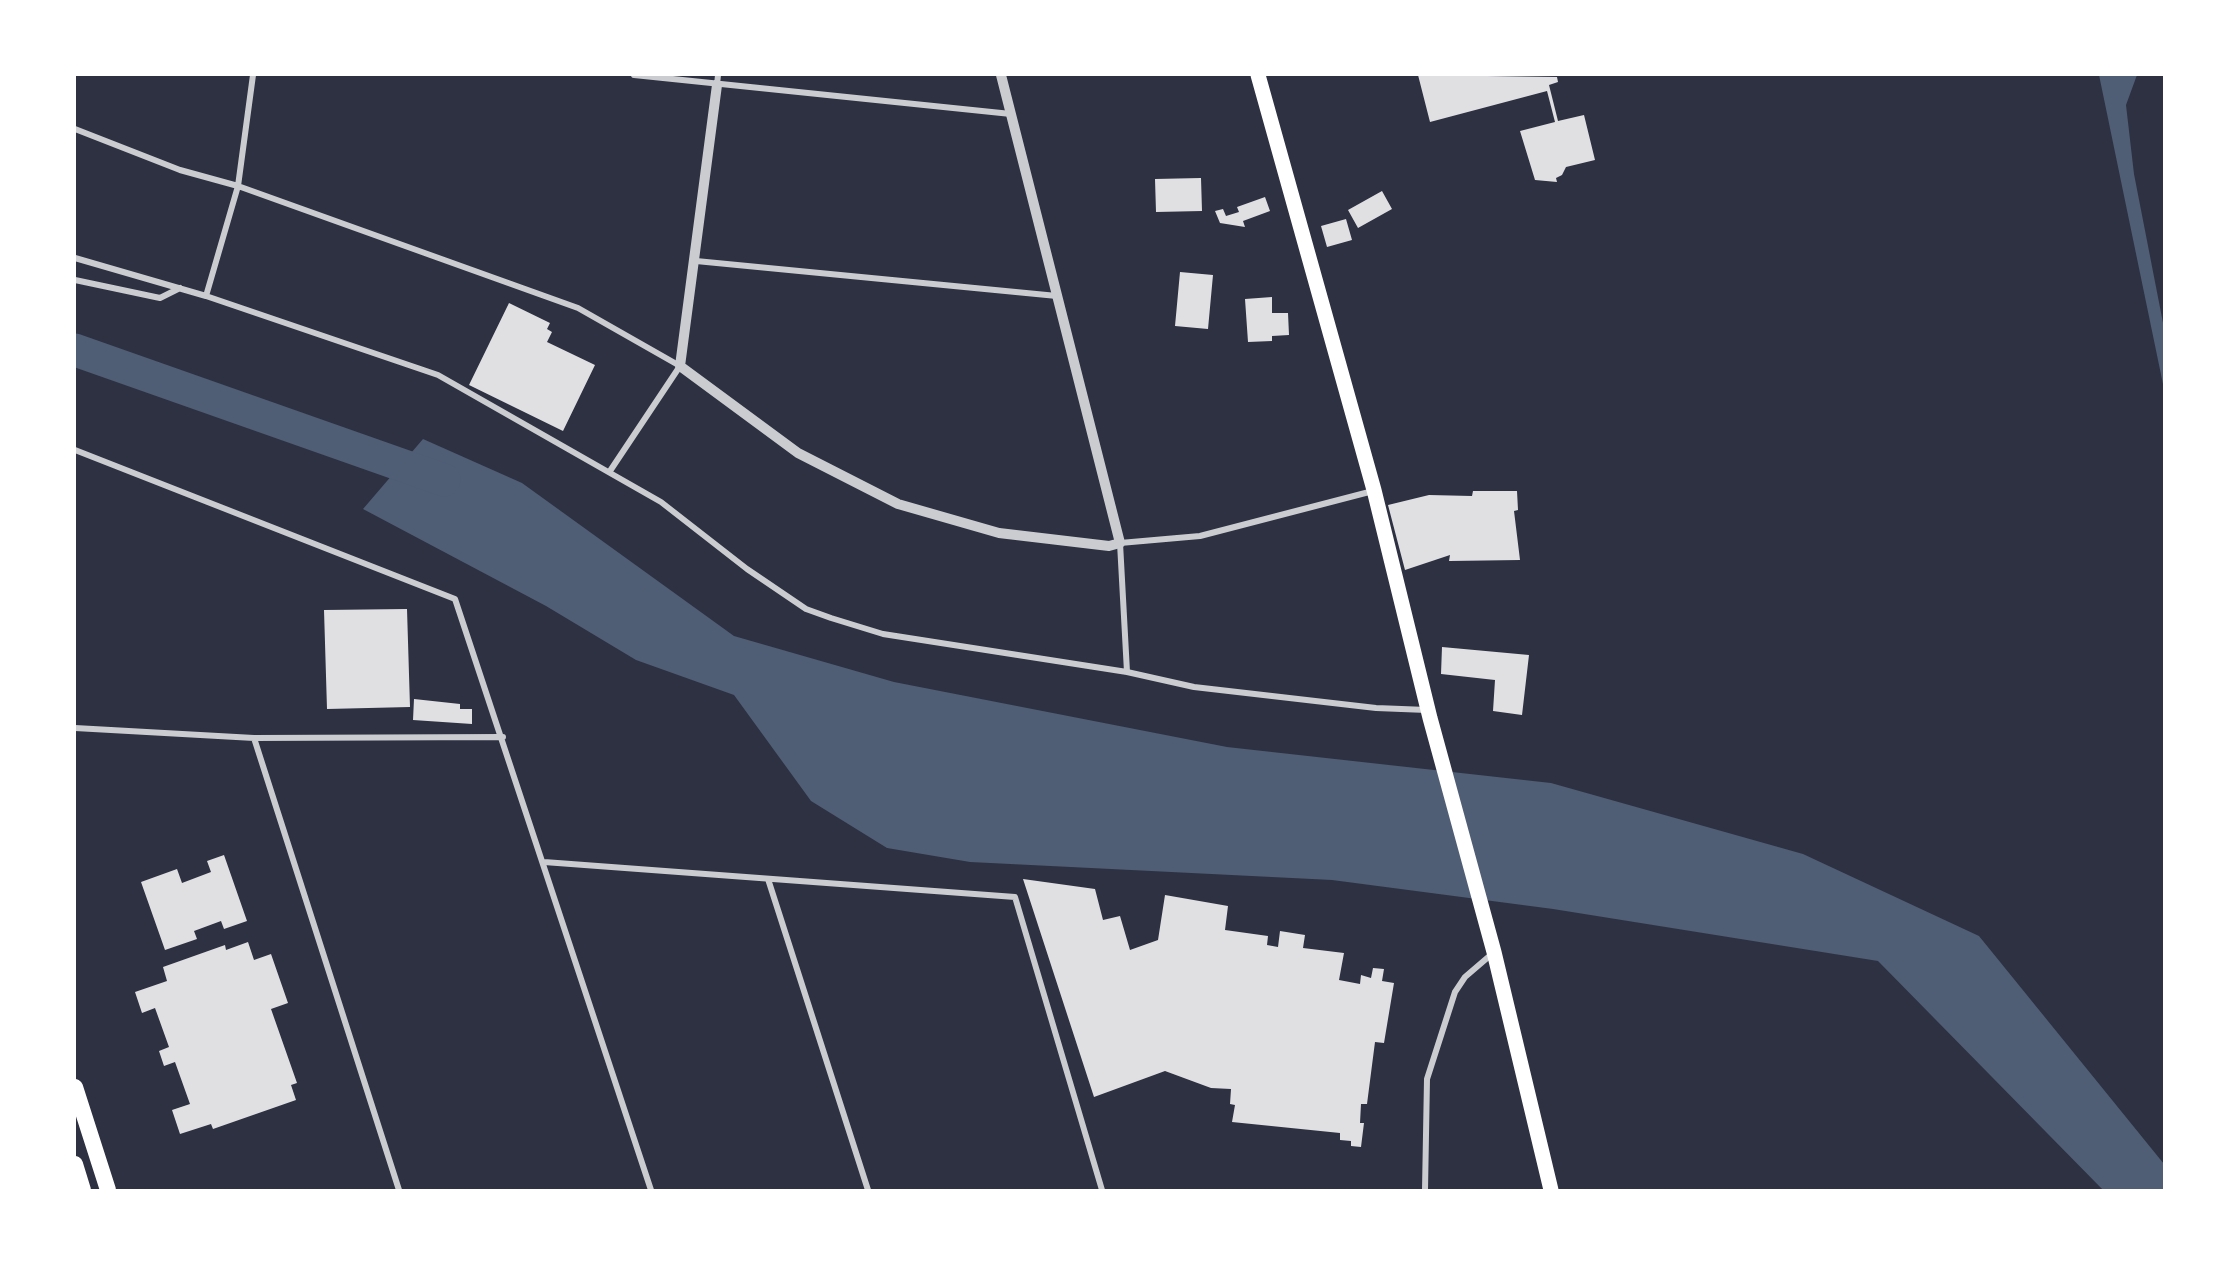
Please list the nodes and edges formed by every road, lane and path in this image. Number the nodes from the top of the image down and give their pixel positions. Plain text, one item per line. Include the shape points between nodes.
1 (253, 75) edge
2 (634, 75) edge
3 (1001, 75) edge
4 (1258, 75) edge
5 (717, 80) edge
6 (1011, 114) junction
7 (75, 129) edge
8 (238, 186) junction
9 (75, 258) edge
10 (696, 261) junction
11 (75, 280) edge
12 (180, 288) junction
13 (206, 296) junction
14 (1057, 296) junction
15 (680, 366) junction
16 (75, 450) edge
17 (610, 471) junction
18 (1374, 490) junction
19 (1120, 543) junction
20 (1127, 672) junction
21 (1429, 714) junction
22 (75, 728) edge
23 (503, 737) junction
24 (254, 738) junction
25 (544, 862) junction
26 (768, 879) junction
27 (1494, 952) junction
28 (75, 1087) edge
29 (75, 1164) edge
30 (83, 1190) edge
31 (108, 1190) edge
32 (399, 1190) edge
33 (651, 1190) edge
34 (868, 1190) edge
35 (1102, 1190) edge
36 (1425, 1190) edge
37 (1551, 1190) edge

1 - 8 street
2 - 5 street
3 - 6 street
4 - 18 main road
5 - 6 street
5 - 10 street
6 - 14 street
7 - 8 street via 180,170
8 - 13 street
8 - 15 street via 578,308
9 - 12 street
10 - 14 street
10 - 15 street
11 - 12 street via 160,298
12 - 13 street
13 - 17 street via 438,375
14 - 19 street
15 - 17 street
15 - 19 street via 798,453 898,504 999,533 1092,546
16 - 23 street via 455,599
17 - 20 street via 661,502 747,569 815,612 884,634
18 - 19 street via 1200,536
18 - 21 main road
19 - 20 street
20 - 21 street via 1194,687
21 - 27 main road
22 - 24 street
23 - 24 street
23 - 25 street
24 - 32 street
25 - 26 street
25 - 33 street
26 - 34 street
26 - 35 street via 1016,897
27 - 36 street via 1465,977 1455,992 1427,1079
27 - 37 main road
28 - 31 highway
29 - 30 highway

